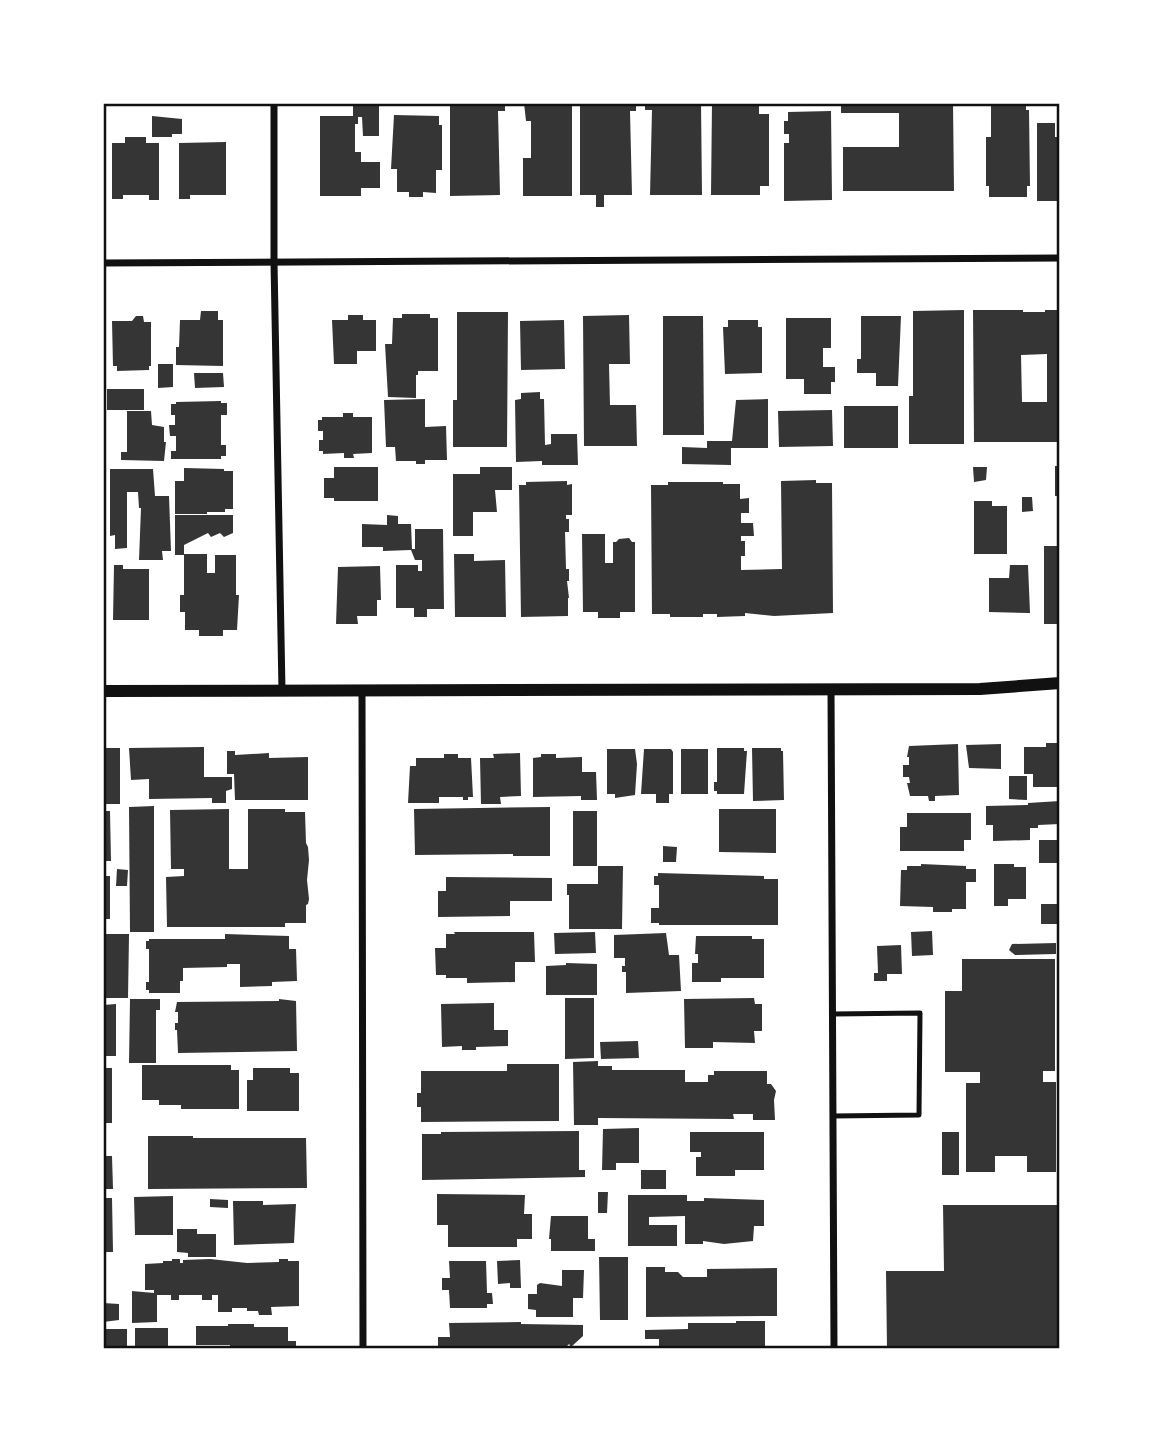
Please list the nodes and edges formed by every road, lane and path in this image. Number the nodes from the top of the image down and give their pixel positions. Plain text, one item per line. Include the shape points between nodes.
1 (274, 103) edge
2 (1060, 258) edge
3 (274, 262) junction
4 (103, 263) edge
5 (1060, 683) edge
6 (831, 688) junction
7 (282, 690) junction
8 (362, 690) junction
9 (103, 691) edge
10 (833, 1014) junction
11 (833, 1116) junction
12 (363, 1349) edge
13 (834, 1349) edge

1 - 3 street
2 - 3 street
3 - 4 street
3 - 7 street
5 - 6 street via 980,689
6 - 8 street
6 - 10 street
7 - 8 street
7 - 9 street
8 - 12 street
10 - 11 street
10 - 11 lane via 920,1013 919,1115
11 - 13 street

